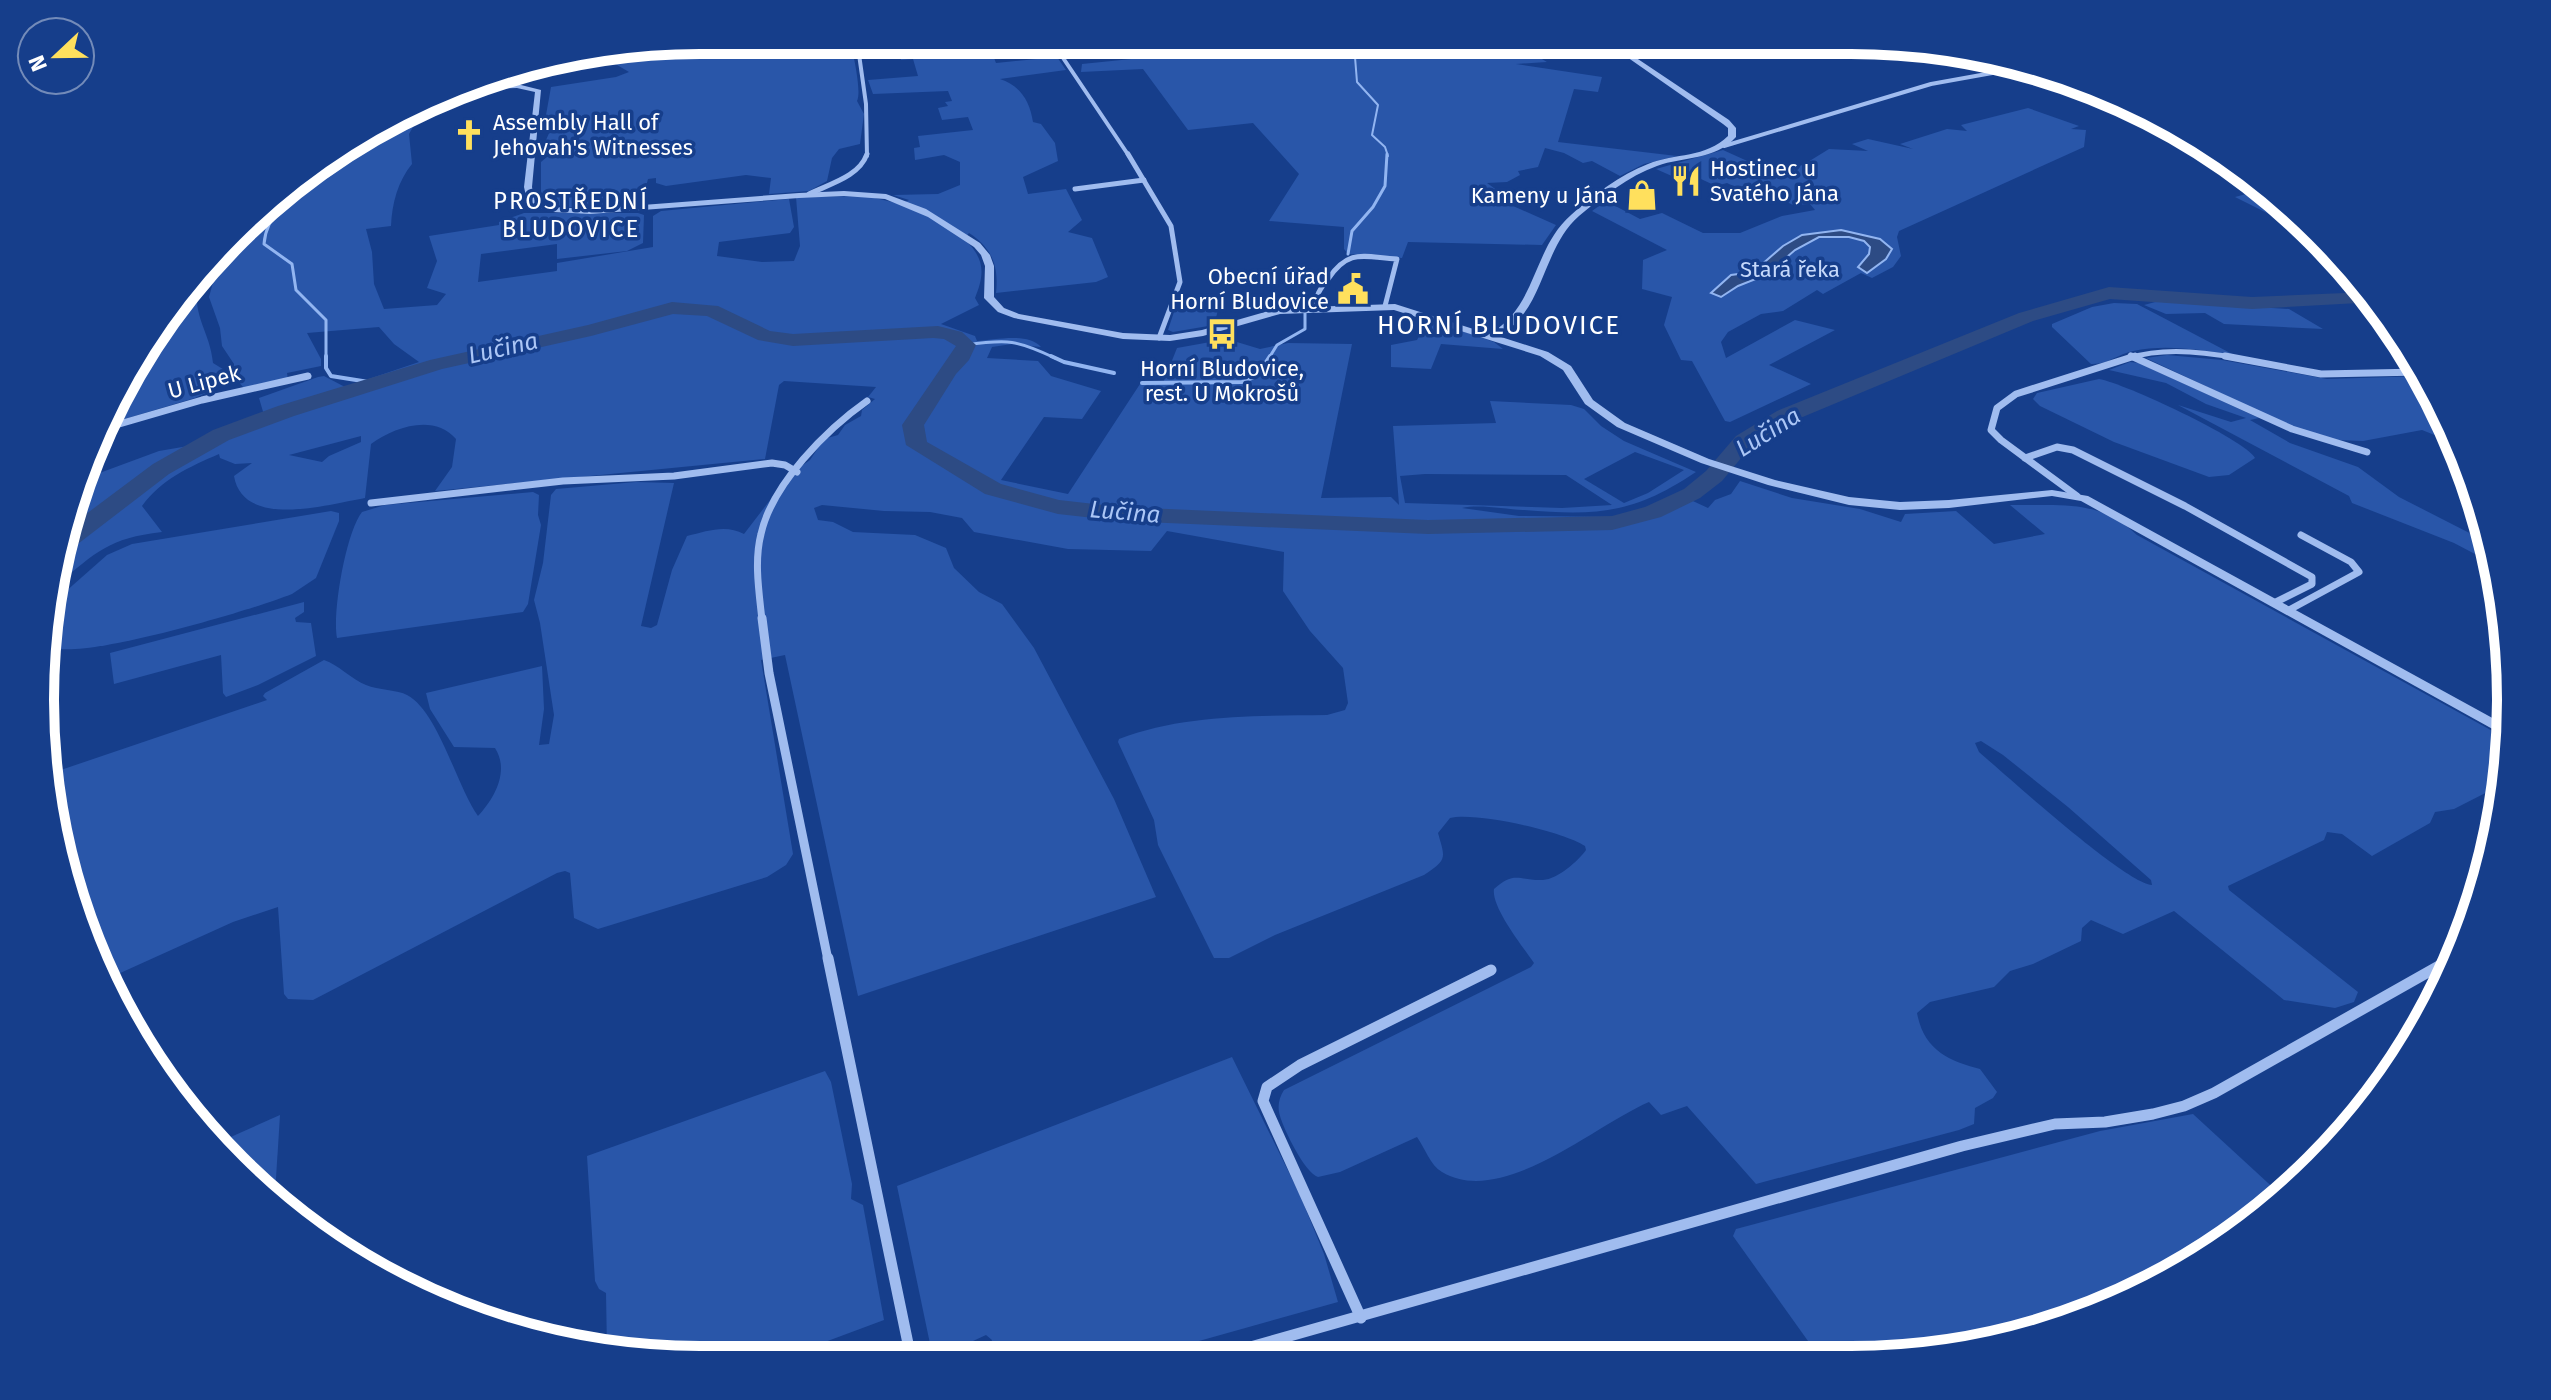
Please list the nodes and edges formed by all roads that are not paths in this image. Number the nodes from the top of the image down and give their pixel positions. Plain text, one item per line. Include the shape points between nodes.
1 (859, 54) edge
2 (1061, 54) edge
3 (1626, 54) edge
4 (2000, 72) edge
5 (496, 87) edge
6 (1724, 146) junction
7 (1144, 180) junction
8 (1075, 189) dead end
9 (809, 194) junction
10 (1385, 306) junction
11 (1314, 308) junction
12 (1492, 336) junction
13 (1159, 338) junction
14 (2131, 356) junction
15 (2407, 372) edge
16 (308, 376) dead end
17 (867, 401) dead end
18 (116, 425) edge
19 (2367, 452) dead end
20 (2025, 458) junction
21 (797, 472) junction
22 (2077, 496) junction
23 (371, 503) dead end
24 (2301, 535) dead end
25 (2274, 603) junction
26 (2289, 610) junction
27 (2496, 726) edge
28 (2440, 965) edge
29 (1491, 970) dead end
30 (1361, 1318) junction
31 (909, 1346) edge
32 (1256, 1346) edge

1 - 9 street via 869,108 867,157
2 - 7 street
3 - 6 street via 1730,125 1733,134
4 - 6 street via 1931,84
5 - 9 street via 539,91 528,187 531,203 540,209 584,211
6 - 12 street via 1643,169 1572,219 1513,322
7 - 8 street
7 - 13 street via 1171,226 1179,260 1180,282
9 - 13 street via 875,195 925,211 978,245 988,259 989,298 1008,313 1055,325
10 - 11 street
10 - 11 street via 1397,259 1356,256 1340,261 1316,295
10 - 12 street
11 - 13 street via 1272,312 1203,333
12 - 22 street via 1553,358 1600,412 1674,449 1795,489 1908,506
14 - 15 street via 2174,351 2321,374
14 - 19 street via 2292,429
14 - 20 street via 2003,401 1989,426 2003,444
16 - 18 street, U Lipek
17 - 21 street via 824,435
20 - 22 street
20 - 25 street via 2057,447 2073,450 2312,577 2312,584
21 - 23 street via 772,463
21 - 31 street via 760,535 769,673
22 - 25 street
24 - 26 street via 2351,562 2359,572
25 - 26 street
26 - 27 street
28 - 30 street via 2184,1106 2130,1119 2055,1124 1962,1146
29 - 30 street via 1300,1065 1267,1087 1263,1101
30 - 32 street

